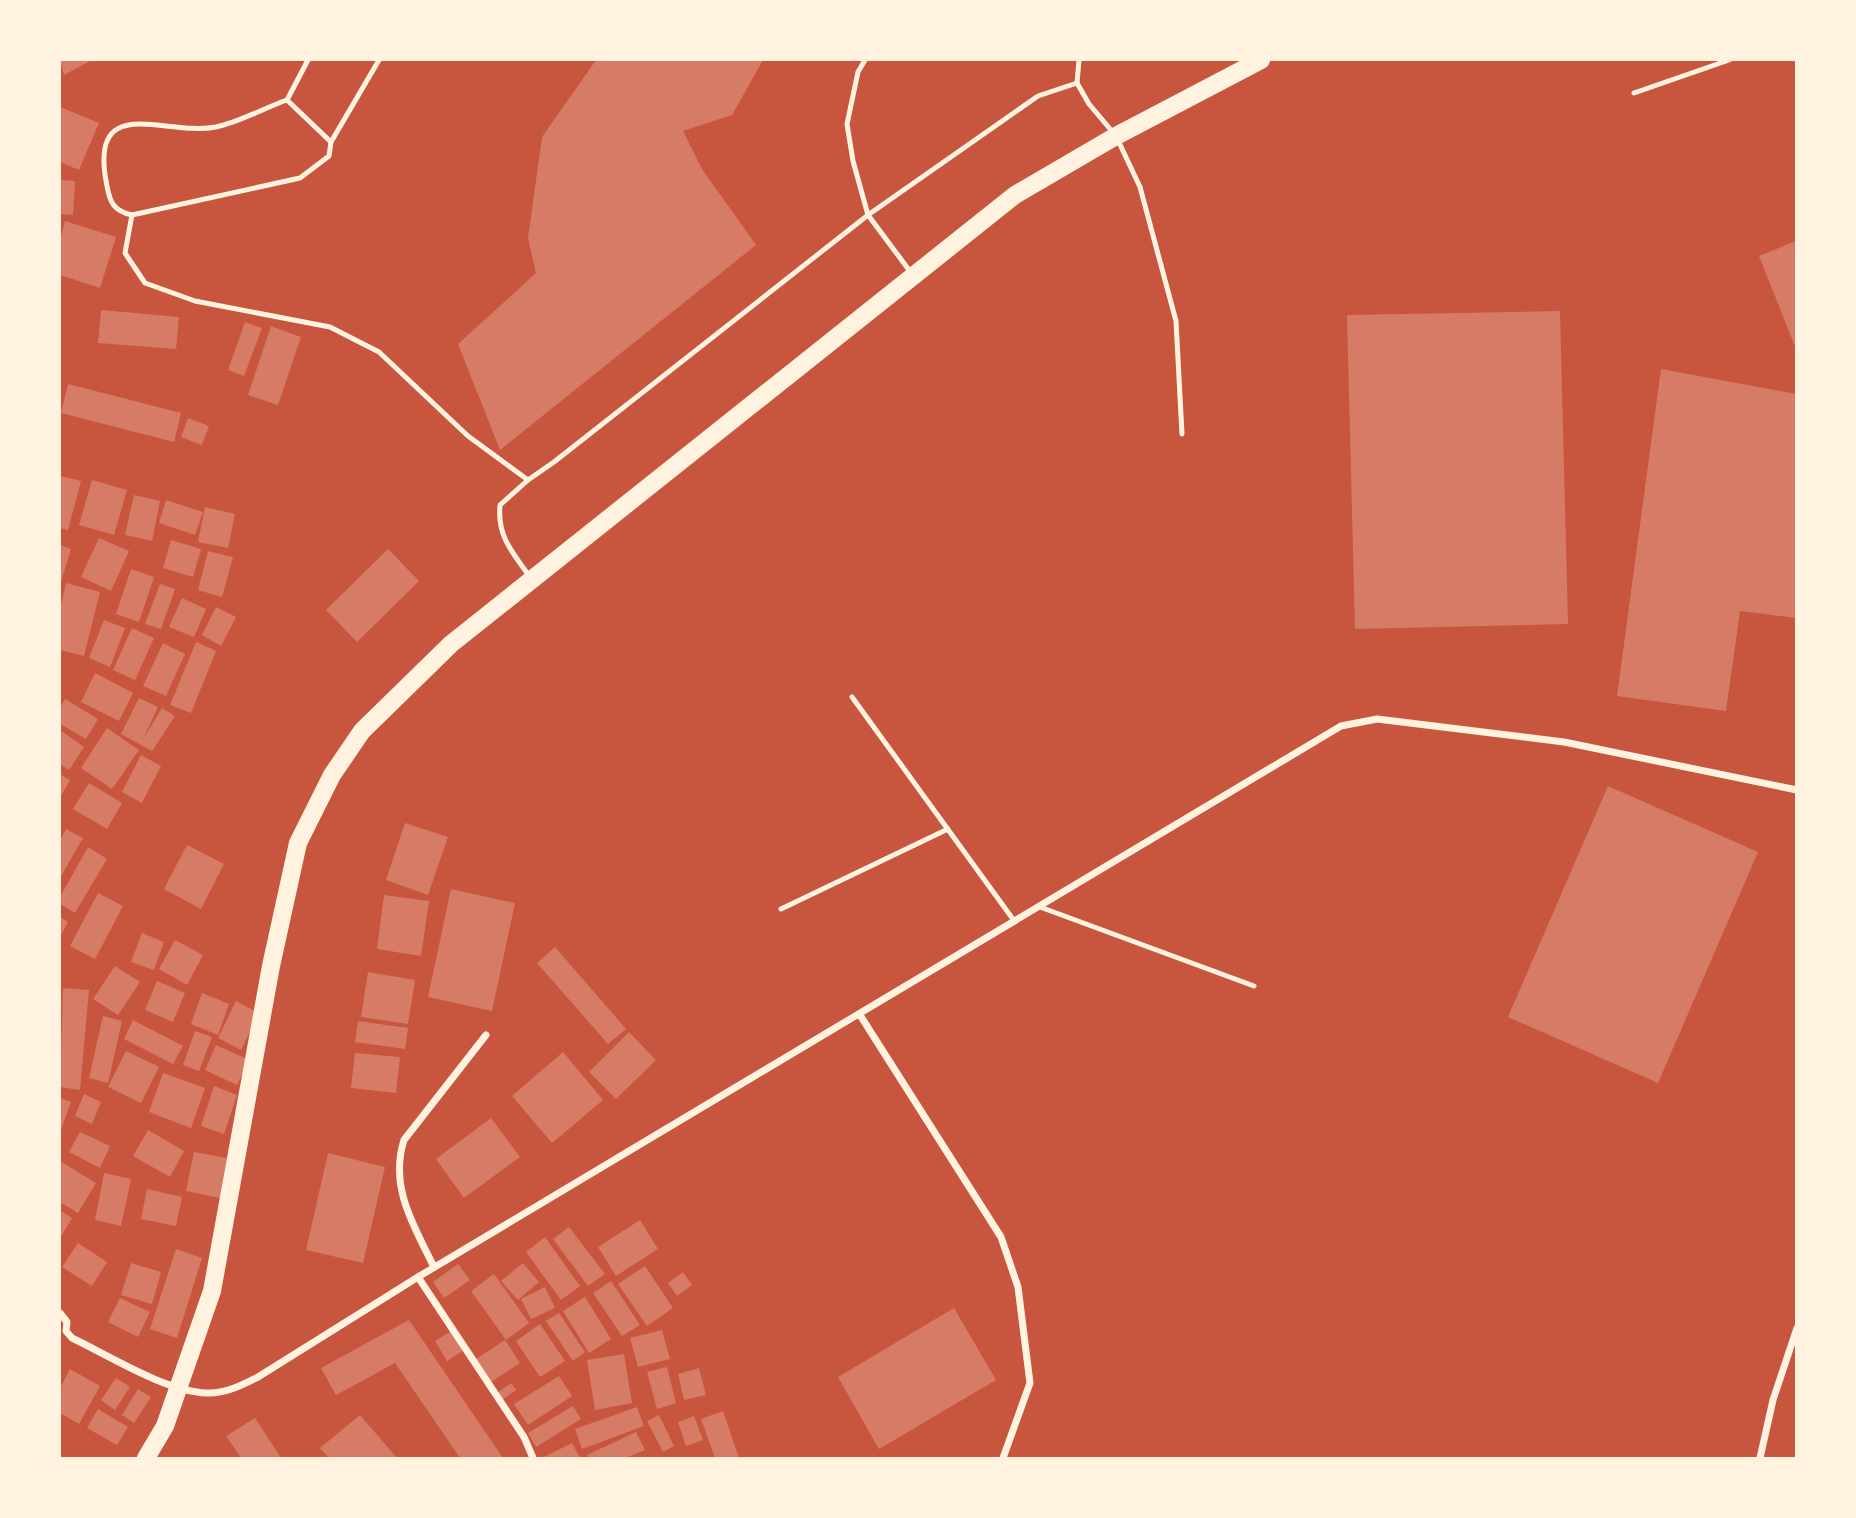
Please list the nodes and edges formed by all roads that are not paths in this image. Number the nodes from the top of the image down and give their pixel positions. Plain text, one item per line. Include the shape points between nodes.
1 (308, 60) edge
2 (379, 60) edge
3 (865, 60) edge
4 (1079, 60) edge
5 (1261, 60) edge
6 (1730, 60) edge
7 (1077, 83) junction
8 (1634, 93) dead end
9 (287, 100) junction
10 (1116, 136) junction
11 (331, 142) junction
12 (132, 215) junction
13 (868, 215) junction
14 (913, 275) junction
15 (1182, 433) dead end
16 (528, 480) junction
17 (531, 579) junction
18 (852, 696) dead end
19 (1797, 790) edge
20 (948, 829) junction
21 (1040, 907) junction
22 (781, 909) dead end
23 (1015, 922) junction
24 (1254, 986) dead end
25 (860, 1015) junction
26 (486, 1035) dead end
27 (434, 1267) junction
28 (418, 1276) junction
29 (60, 1313) edge
30 (1797, 1328) edge
31 (180, 1388) junction
32 (146, 1458) edge
33 (533, 1458) edge
34 (1003, 1458) edge
35 (1760, 1458) edge

1 - 9 lane
2 - 11 lane
3 - 13 lane via 847,124
4 - 7 lane
5 - 10 main road
6 - 8 lane
7 - 10 lane via 1088,104
7 - 13 lane via 1038,96
9 - 11 lane
9 - 12 lane via 215,127 127,124 114,132 101,159 108,195 116,210
10 - 14 main road via 1015,195
10 - 15 lane via 1140,187 1176,321
11 - 12 lane via 329,156 300,178
12 - 16 lane via 125,253 145,283 195,301 330,327 379,352 468,436
13 - 14 lane
13 - 16 lane
14 - 17 main road
16 - 17 lane via 500,505 498,523 502,538
17 - 31 main road via 451,644 362,731 332,775 298,843 212,1291
18 - 20 lane
19 - 21 street via 1564,742 1377,719 1341,726
20 - 22 lane
20 - 23 lane
21 - 23 street
21 - 24 lane
23 - 25 street
25 - 27 street
25 - 34 street via 1001,1237 1018,1287 1030,1383
26 - 27 street via 404,1140 398,1160 405,1209
27 - 28 street
28 - 31 street via 234,1389 208,1393
28 - 33 street via 524,1437
29 - 31 street via 72,1338
30 - 35 street
31 - 32 main road

